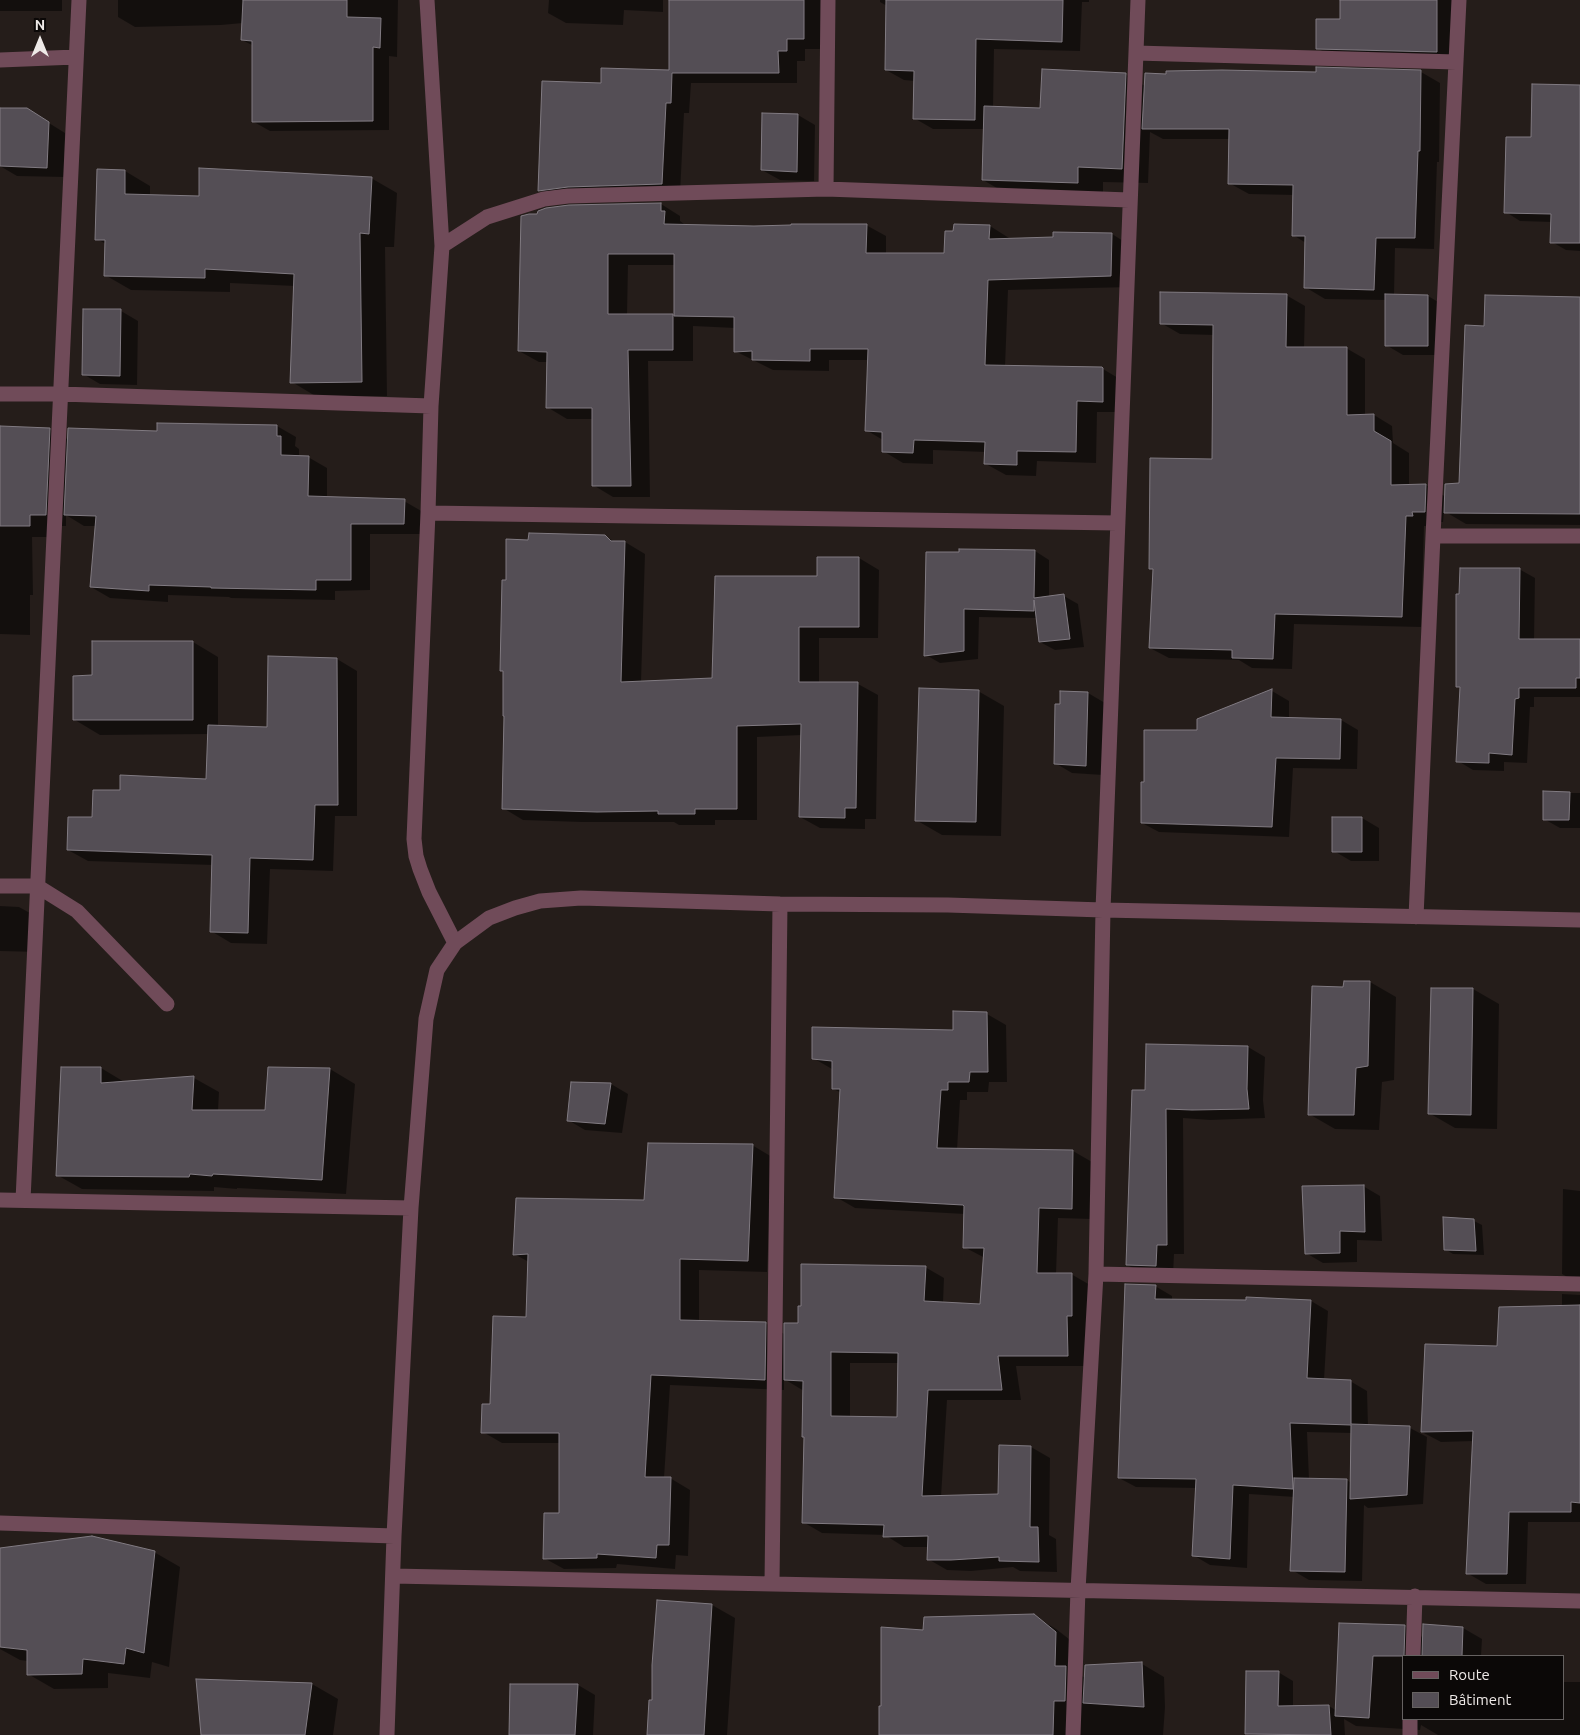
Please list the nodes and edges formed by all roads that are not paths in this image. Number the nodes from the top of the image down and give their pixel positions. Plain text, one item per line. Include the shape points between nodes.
1 (79, 0) edge
2 (427, 0) edge
3 (828, 0) edge
4 (1138, 0) edge
5 (1459, 0) edge
6 (1136, 53) junction
7 (76, 58) junction
8 (0, 60) edge
9 (1456, 62) junction
10 (826, 189) junction
11 (1129, 200) junction
12 (442, 246) junction
13 (0, 394) edge
14 (60, 394) junction
15 (431, 406) junction
16 (428, 513) junction
17 (1118, 523) junction
18 (1433, 536) junction
19 (1580, 536) edge
20 (0, 886) edge
21 (37, 886) junction
22 (780, 904) junction
23 (1103, 910) junction
24 (1416, 917) junction
25 (1580, 920) edge
26 (455, 943) junction
27 (167, 1004) dead end
28 (0, 1200) edge
29 (23, 1200) junction
30 (411, 1208) junction
31 (1096, 1274) junction
32 (1580, 1284) edge
33 (0, 1523) edge
34 (394, 1536) junction
35 (393, 1576) junction
36 (772, 1583) junction
37 (1078, 1590) junction
38 (1415, 1596) junction
39 (1580, 1601) edge
40 (1413, 1655) edge
41 (1410, 1720) edge
42 (387, 1735) edge
43 (1073, 1735) edge
44 (1410, 1735) edge

1 - 7 street
2 - 12 street
3 - 10 street
4 - 6 street
5 - 9 street
6 - 9 street
6 - 11 street
7 - 8 street
7 - 14 street
9 - 18 street
10 - 11 street
10 - 12 street via 544,199 486,217
11 - 17 street
12 - 15 street
13 - 14 street
14 - 15 street
14 - 21 street
15 - 16 street
16 - 17 street
16 - 26 street via 414,839 416,856 429,892
17 - 23 street
18 - 19 street
18 - 24 street
20 - 21 street
21 - 27 street via 78,911
21 - 29 street
22 - 23 street
22 - 26 street via 581,898 540,901 489,918
22 - 36 street
23 - 24 street
23 - 31 street
24 - 25 street
26 - 30 street via 437,970 426,1019
28 - 29 street
29 - 30 street
30 - 34 street
31 - 32 street
31 - 37 street
33 - 34 street
34 - 35 street
35 - 36 street
35 - 42 street
36 - 37 street
37 - 38 street
37 - 43 street
38 - 39 street
38 - 40 street
41 - 44 street

